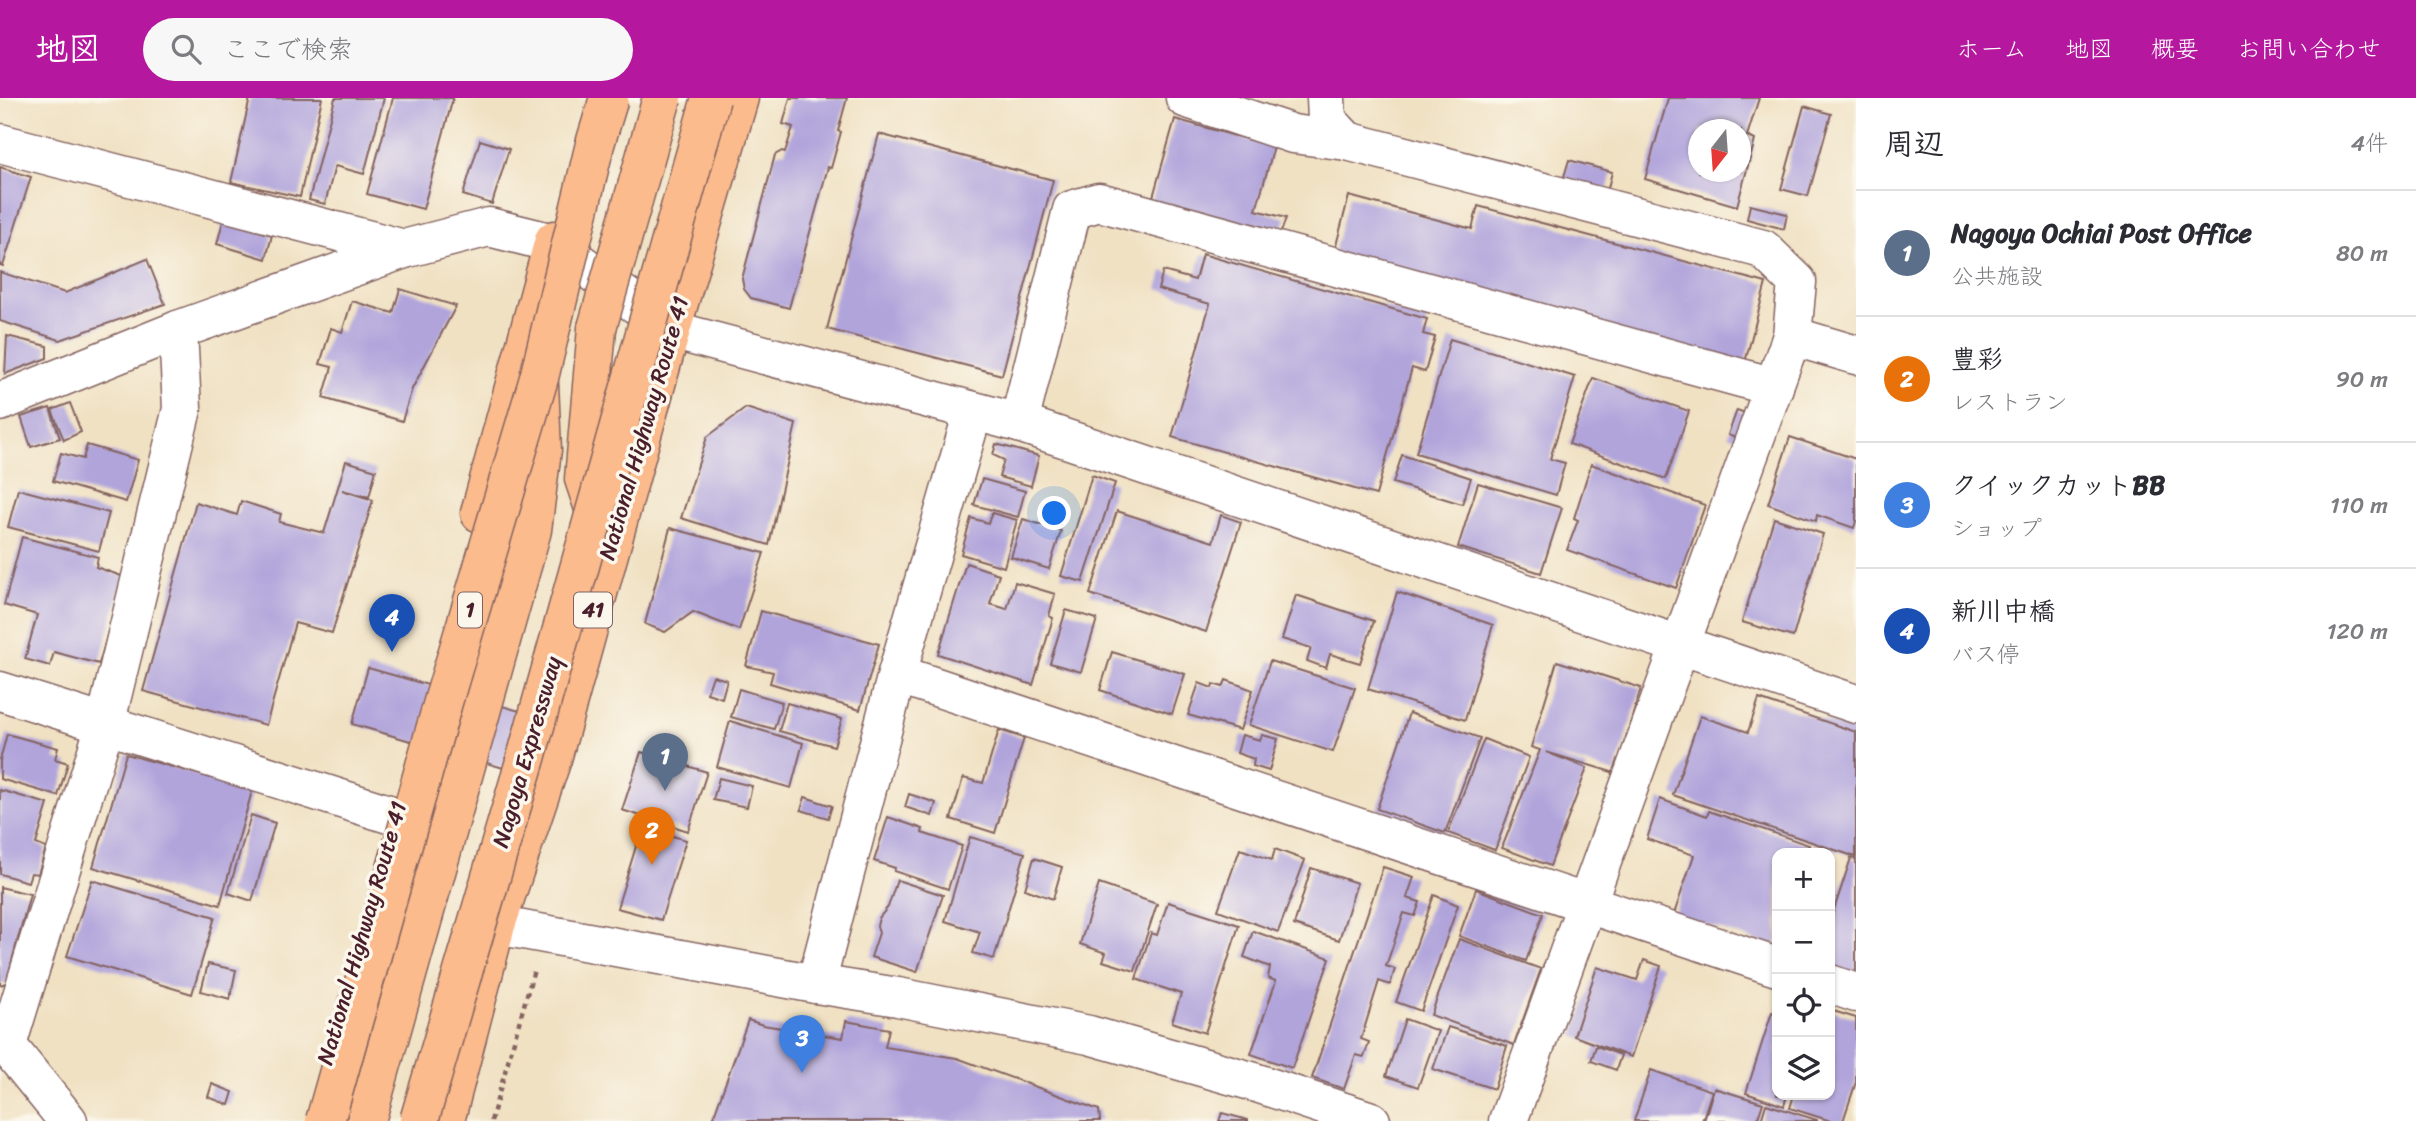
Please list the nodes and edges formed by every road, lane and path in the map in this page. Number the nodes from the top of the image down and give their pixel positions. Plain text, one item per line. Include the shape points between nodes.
1 (601, 98) edge
2 (610, 98) edge
3 (662, 98) edge
4 (711, 98) edge
5 (739, 98) edge
6 (1185, 98) edge
7 (1325, 98) edge
8 (1347, 141) junction
9 (0, 143) edge
10 (553, 243) junction
11 (404, 249) junction
12 (178, 330) junction
13 (671, 330) junction
14 (1792, 336) junction
15 (1856, 355) edge
16 (539, 377) junction
17 (1774, 387) junction
18 (0, 402) edge
19 (973, 412) junction
20 (1019, 423) junction
21 (1680, 646) junction
22 (897, 674) junction
23 (0, 691) edge
24 (1856, 704) edge
25 (104, 725) junction
26 (552, 759) junction
27 (395, 816) junction
28 (1587, 904) junction
29 (496, 925) junction
30 (544, 934) junction
31 (1772, 965) edge
32 (816, 984) junction
33 (1835, 987) edge
34 (1856, 993) edge
35 (4, 1041) edge
36 (68, 1121) edge
37 (307, 1121) edge
38 (325, 1121) edge
39 (366, 1121) edge
40 (419, 1121) edge
41 (445, 1121) edge
42 (491, 1121) edge
43 (1371, 1121) edge
44 (1508, 1121) edge

1 - 10 highway, National Highway Route 41
2 - 16 highway, 1, bridge
3 - 26 highway, bridge via 597,328 584,479 601,528 548,734
4 - 40 highway, Nagoya Expressway, bridge
5 - 13 highway, National Highway Route 41 / 41
6 - 8 street via 1293,134
7 - 8 street via 1327,120
8 - 14 street via 1763,249 1797,282
9 - 11 street
10 - 11 street via 489,227
10 - 13 street
10 - 27 highway, National Highway Route 41
11 - 12 street
12 - 18 street
12 - 25 street via 182,409
13 - 19 street
13 - 26 highway, National Highway Route 41 / 41
14 - 15 street
14 - 17 street
16 - 38 highway, 1, bridge
16 - 39 highway via 542,450 532,530
17 - 20 street via 1099,202 1072,210
17 - 21 street
19 - 20 street
19 - 22 street
20 - 21 street
21 - 24 street
21 - 28 street
22 - 28 street
22 - 32 street
23 - 25 street
25 - 27 street
25 - 35 street
26 - 29 highway, National Highway Route 41 / 41
27 - 37 highway, National Highway Route 41
28 - 31 street
28 - 44 street
29 - 30 street
29 - 41 highway, National Highway Route 41 / 41
30 - 32 street
30 - 42 path
32 - 43 street via 1089,1035
33 - 34 street
35 - 36 street

